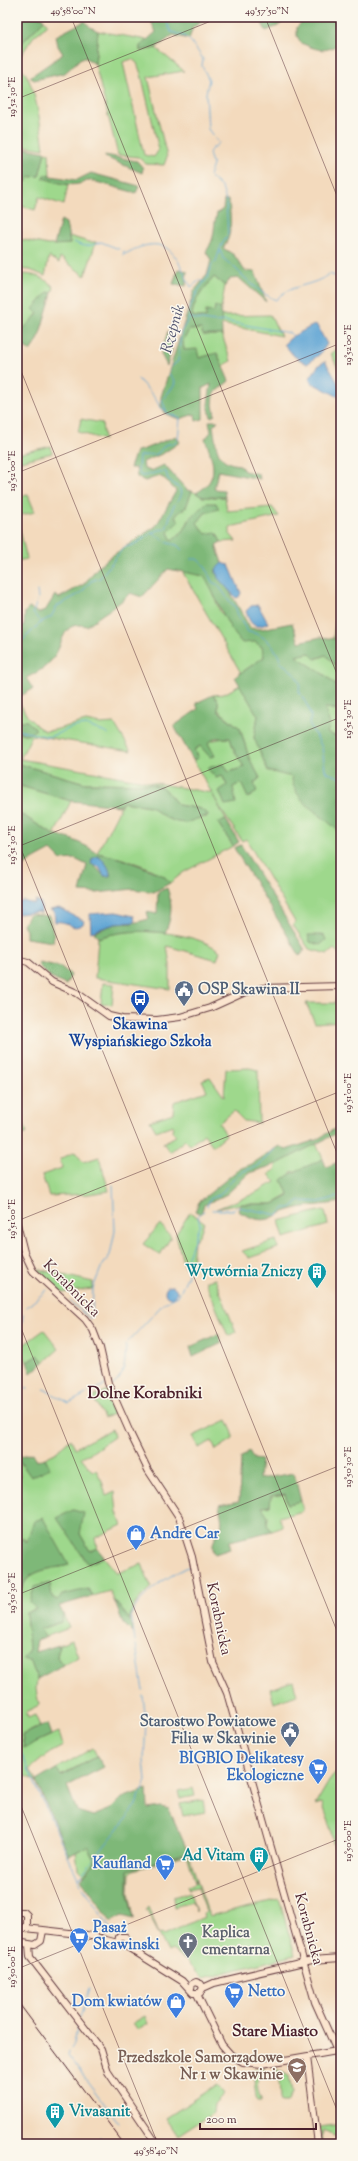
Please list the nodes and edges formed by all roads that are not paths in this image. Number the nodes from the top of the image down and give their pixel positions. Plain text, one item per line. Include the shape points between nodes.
1 (17, 959) edge
2 (341, 986) edge
3 (17, 1224) edge
4 (17, 1912) edge
5 (17, 1926) edge
6 (28, 1926) junction
7 (43, 1931) junction
8 (61, 1932) junction
9 (118, 1941) junction
10 (17, 1942) edge
11 (127, 1944) junction
12 (29, 1945) junction
13 (341, 1958) edge
14 (304, 1962) junction
15 (191, 1986) junction
16 (200, 1989) junction
17 (307, 2057) junction
18 (157, 2144) edge
19 (318, 2144) edge

1 - 2 street via 28,962 52,982 77,993 104,1014 122,1019 158,1020 180,1017 262,988
3 - 14 street, Korabnicka via 24,1252 33,1271 85,1319 93,1330 108,1383 131,1435 148,1470 179,1516 192,1557 213,1662 227,1694
4 - 6 street via 24,1912 27,1915
5 - 6 street
5 - 7 street
6 - 8 street
7 - 8 street
7 - 12 street via 39,1943
8 - 9 street
9 - 11 street via 121,1946
9 - 11 street via 121,1936 126,1937
10 - 12 street
11 - 15 street
12 - 18 street via 30,1957 101,2049 108,2072
13 - 14 street
14 - 16 street via 214,1983
14 - 17 street, Korabnicka via 318,2013 336,2051
15 - 16 street via 196,1982
15 - 16 street via 192,1992
16 - 17 street via 206,2010 222,2045 240,2061 258,2064
17 - 19 street

